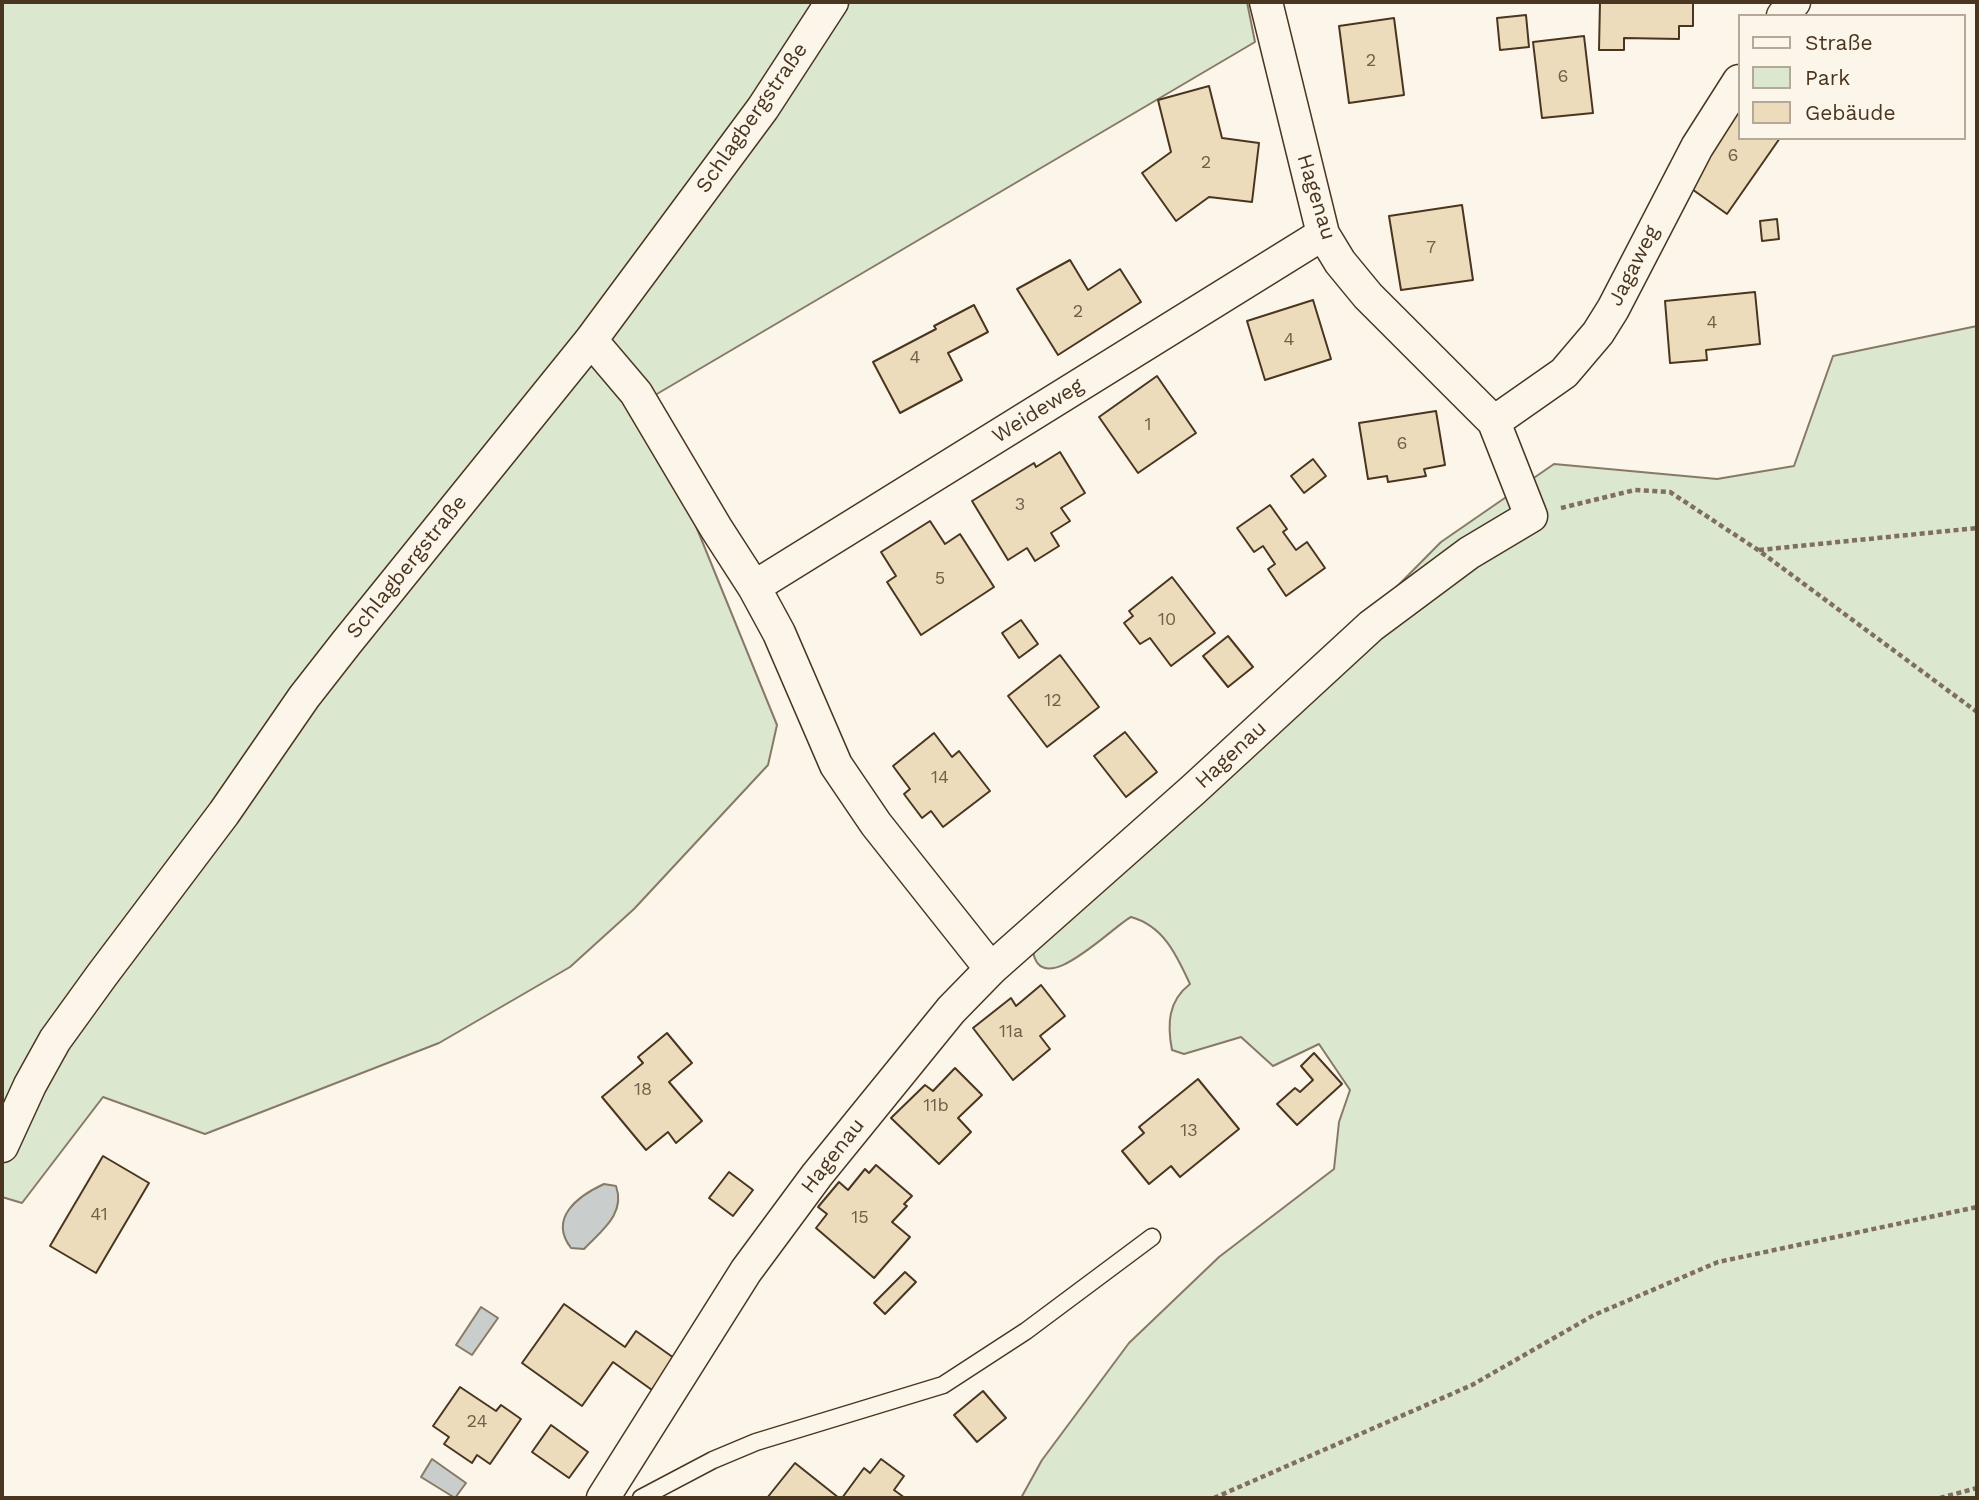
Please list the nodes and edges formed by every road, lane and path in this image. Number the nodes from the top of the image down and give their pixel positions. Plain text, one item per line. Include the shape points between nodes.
1 (832, 2) edge
2 (1266, 2) edge
3 (1738, 83) edge
4 (1322, 234) junction
5 (591, 340) junction
6 (1494, 422) junction
7 (1531, 516) junction
8 (1977, 528) edge
9 (1758, 550) junction
10 (754, 587) junction
11 (1977, 712) edge
12 (991, 969) junction
13 (2, 1146) edge
14 (1977, 1207) edge
15 (1152, 1237) dead end
16 (1977, 1488) edge
17 (603, 1498) edge
18 (641, 1498) edge
19 (1214, 1498) edge
20 (1940, 1498) edge

1 - 5 street, Schlagbergstraße via 763,108
2 - 4 street, Hagenau
3 - 6 street, Jagaweg via 1697,146 1598,333 1564,373
4 - 6 street, Hagenau via 1367,296
4 - 10 street, Weideweg
5 - 10 street via 636,393
5 - 13 street, Schlagbergstraße via 304,697 55,1040
6 - 7 street, Hagenau
7 - 9 path via 1635,490 1670,492
7 - 12 street, Hagenau via 1469,553 1371,626
8 - 9 path
9 - 11 path
10 - 12 street via 836,765 876,824
12 - 17 street, Hagenau via 916,1051 746,1271
14 - 19 path via 1718,1262 1594,1315 1472,1385
15 - 18 lane via 1026,1331 943,1385 756,1442
16 - 20 path

